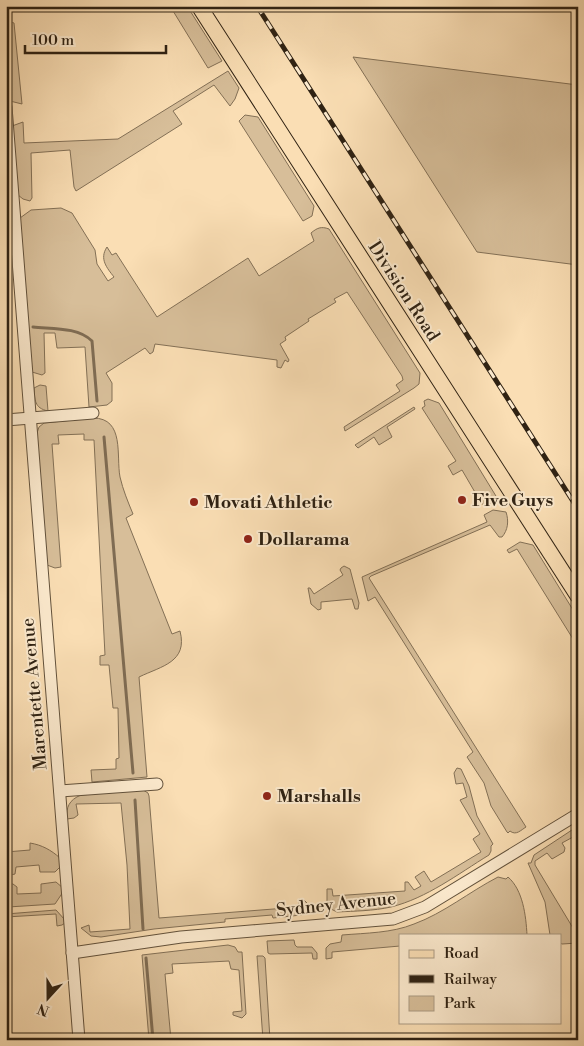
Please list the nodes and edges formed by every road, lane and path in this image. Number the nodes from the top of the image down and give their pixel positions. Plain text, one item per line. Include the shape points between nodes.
1 (199, 6) edge
2 (6, 107) edge
3 (93, 413) dead end
4 (30, 418) junction
5 (6, 420) edge
6 (578, 596) edge
7 (158, 784) dead end
8 (60, 791) junction
9 (578, 814) edge
10 (72, 953) junction
11 (79, 1040) edge

1 - 6 main road, Division Road
2 - 4 street, Marentette Avenue
3 - 4 street
4 - 5 street
4 - 8 street, Marentette Avenue
7 - 8 street
8 - 10 street, Marentette Avenue
9 - 10 street, Sydney Avenue via 425,907 392,919 180,937
10 - 11 street, Marentette Avenue

